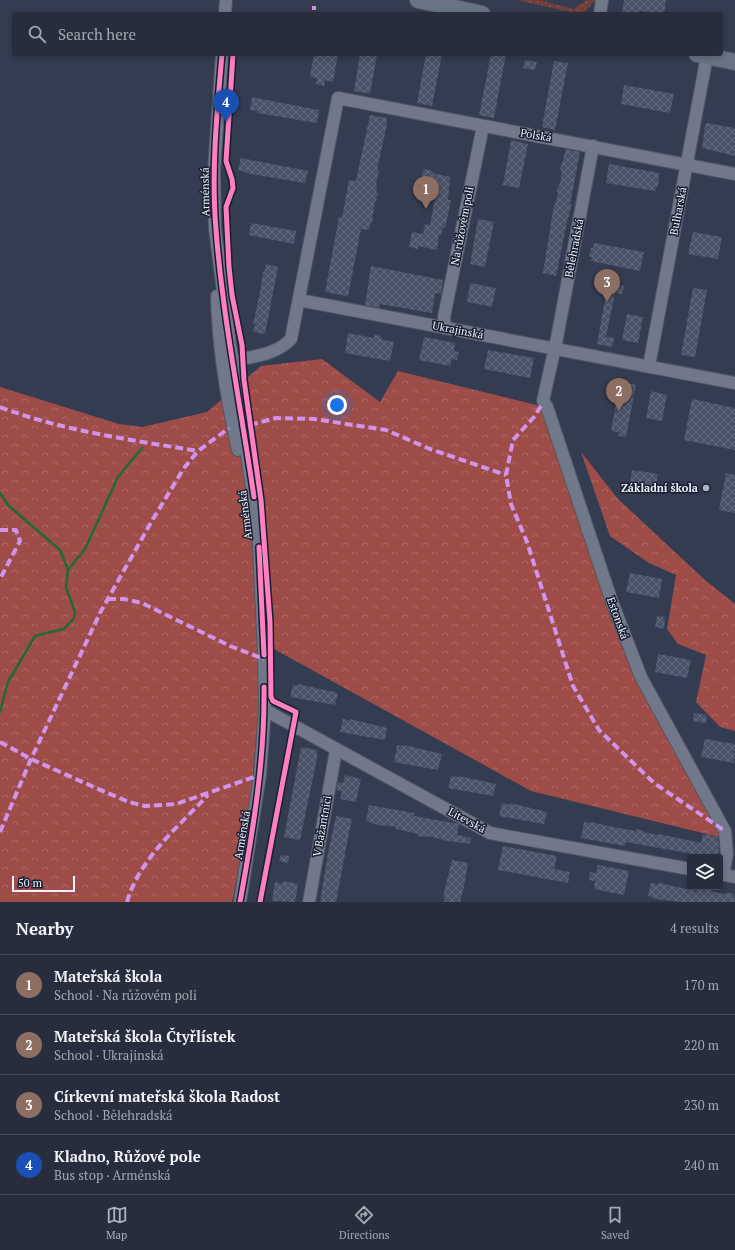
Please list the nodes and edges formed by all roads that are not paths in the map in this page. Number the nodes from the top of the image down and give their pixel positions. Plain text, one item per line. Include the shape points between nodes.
1 (226, 0) edge
2 (418, 0) edge
3 (602, 0) edge
4 (225, 12) edge
5 (473, 12) edge
6 (600, 12) edge
7 (222, 56) edge
8 (702, 56) edge
9 (707, 56) edge
10 (735, 62) edge
11 (483, 126) junction
12 (593, 146) junction
13 (687, 165) junction
14 (735, 174) edge
15 (216, 229) junction
16 (217, 275) junction
17 (299, 300) junction
18 (445, 328) junction
19 (230, 345) junction
20 (554, 349) junction
21 (249, 359) junction
22 (233, 361) junction
23 (649, 366) junction
24 (224, 372) junction
25 (735, 383) edge
26 (249, 469) junction
27 (253, 490) junction
28 (265, 710) junction
29 (336, 750) junction
30 (687, 868) edge
31 (723, 868) edge
32 (723, 875) edge
33 (735, 877) edge
34 (240, 902) edge
35 (309, 902) edge

1 - 4 street
2 - 5 main road
3 - 6 street
7 - 15 street, Arménská via 214,171
8 - 13 street, Bulharská
9 - 10 main road
11 - 12 street, Polská
11 - 17 street, Polská via 338,98
11 - 18 street, Na růžovém poli via 444,317
12 - 13 street, Polská
12 - 20 street, Bělehradská
13 - 14 street, Polská
13 - 23 street, Bulharská
15 - 16 street
15 - 19 street, Arménská
16 - 22 street via 226,354
16 - 24 street via 218,323
17 - 18 street, Ukrajinská
17 - 21 street via 291,339 283,347
18 - 20 street, Ukrajinská
19 - 21 street via 237,354
19 - 22 street, Arménská
20 - 23 street, Ukrajinská
20 - 31 street, Estonská via 543,401 612,602 641,677 725,831 727,854
21 - 22 street via 238,364
21 - 26 street via 238,374
22 - 24 street via 229,362
22 - 26 street, Arménská
23 - 25 street, Ukrajinská
24 - 27 street via 238,450
26 - 27 street, Arménská
27 - 28 street, Arménská via 258,527
28 - 29 street, Litevská
28 - 34 street, Arménská via 256,807
29 - 30 street, Litevská via 490,833
29 - 35 street, V Bažantnici
32 - 33 street

